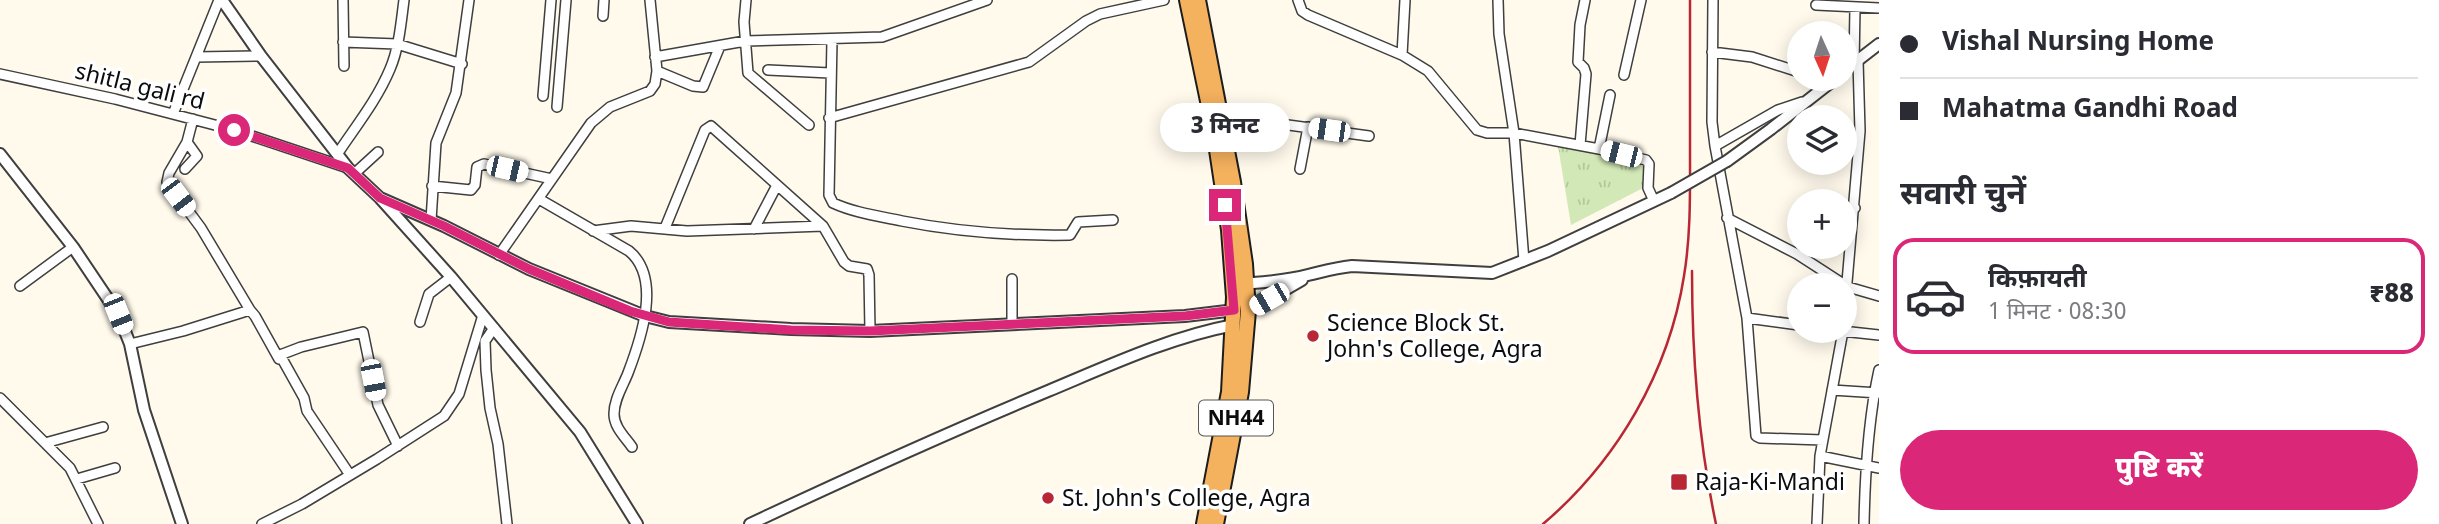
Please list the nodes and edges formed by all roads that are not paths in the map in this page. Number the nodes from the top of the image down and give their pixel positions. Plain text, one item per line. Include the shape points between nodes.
1 (220, 0) edge
2 (343, 0) edge
3 (404, 0) edge
4 (469, 0) edge
5 (551, 0) edge
6 (566, 0) edge
7 (604, 0) edge
8 (650, 0) edge
9 (746, 0) edge
10 (987, 0) edge
11 (1164, 0) edge
12 (1187, 0) edge
13 (1198, 0) edge
14 (1298, 0) edge
15 (1405, 0) edge
16 (1498, 0) edge
17 (1585, 0) edge
18 (1641, 0) edge
19 (1713, 0) edge
20 (1816, 5) dead end
21 (1855, 8) junction
22 (1879, 8) edge
23 (603, 16) dead end
24 (1855, 21) edge
25 (832, 40) junction
26 (745, 41) junction
27 (343, 42) junction
28 (397, 44) junction
29 (1879, 44) edge
30 (720, 46) junction
31 (1712, 52) junction
32 (1402, 55) junction
33 (261, 56) junction
34 (196, 57) junction
35 (655, 57) junction
36 (1857, 61) edge
37 (462, 64) junction
38 (344, 66) dead end
39 (1787, 68) edge
40 (768, 70) dead end
41 (656, 71) junction
42 (830, 73) junction
43 (0, 74) edge
44 (1624, 75) dead end
45 (1857, 79) edge
46 (1820, 91) edge
47 (1610, 95) dead end
48 (543, 96) dead end
49 (1807, 101) junction
50 (557, 107) dead end
51 (173, 114) junction
52 (1222, 116) junction
53 (829, 118) junction
54 (193, 119) junction
55 (808, 125) dead end
56 (1308, 127) junction
57 (1514, 133) junction
58 (1369, 136) dead end
59 (187, 142) junction
60 (1580, 145) junction
61 (1715, 146) junction
62 (1599, 149) junction
63 (378, 152) dead end
64 (338, 153) junction
65 (0, 154) edge
66 (185, 169) dead end
67 (1300, 169) dead end
68 (351, 171) junction
69 (552, 179) junction
70 (432, 186) junction
71 (776, 187) junction
72 (1856, 189) edge
73 (380, 198) junction
74 (539, 199) junction
75 (1654, 201) junction
76 (1727, 218) junction
77 (430, 220) junction
78 (1113, 220) dead end
79 (822, 226) junction
80 (665, 229) junction
81 (754, 229) junction
82 (593, 231) junction
83 (73, 247) junction
84 (499, 255) junction
85 (1524, 261) junction
86 (1826, 273) edge
87 (1311, 275) junction
88 (451, 277) junction
89 (1012, 279) dead end
90 (1240, 284) junction
91 (20, 286) dead end
92 (1857, 290) edge
93 (1879, 296) edge
94 (250, 310) junction
95 (1241, 310) junction
96 (1200, 314) junction
97 (483, 316) junction
98 (645, 316) junction
99 (1747, 318) junction
100 (420, 322) dead end
101 (1787, 323) edge
102 (1012, 324) junction
103 (1234, 325) junction
104 (494, 328) junction
105 (870, 331) junction
106 (1205, 332) junction
107 (1857, 333) edge
108 (1879, 335) edge
109 (1841, 343) edge
110 (130, 344) junction
111 (279, 359) dead end
112 (1879, 370) edge
113 (1832, 390) junction
114 (1876, 393) edge
115 (0, 398) edge
116 (103, 427) dead end
117 (1824, 440) junction
118 (45, 443) junction
119 (398, 446) junction
120 (632, 447) dead end
121 (1820, 456) junction
122 (1865, 465) junction
123 (115, 468) dead end
124 (1879, 468) edge
125 (350, 475) junction
126 (77, 479) junction
127 (98, 524) edge
128 (182, 524) edge
129 (262, 524) edge
130 (507, 524) edge
131 (637, 524) edge
132 (750, 524) edge
133 (1204, 524) edge
134 (1216, 524) edge
135 (1817, 524) edge
136 (1864, 524) edge

1 - 33 street
1 - 34 street
2 - 27 street
3 - 28 street
4 - 37 street
5 - 48 street
6 - 50 street
7 - 23 street
8 - 35 street
9 - 26 street
10 - 25 street via 882,37
11 - 53 street via 1100,14 1029,62
12 - 90 highway, NH44
13 - 52 highway, NH44
14 - 32 street via 1308,15
15 - 32 street
16 - 57 street
17 - 60 street via 1578,62 1586,75
18 - 44 street
19 - 31 street
20 - 21 street
21 - 22 street
21 - 24 street
25 - 26 street
25 - 42 street
26 - 30 street
26 - 55 street via 748,73
27 - 28 street
27 - 38 street
28 - 37 street
28 - 64 street via 380,89
29 - 36 street
30 - 35 street
30 - 41 street via 703,87
31 - 39 street via 1752,57
31 - 61 street
32 - 57 street via 1440,83 1477,130
33 - 34 street
33 - 64 street
34 - 51 street
35 - 41 street
37 - 70 street via 453,105 436,142
40 - 42 street
41 - 69 street via 650,91 610,107 591,123
42 - 53 street
43 - 51 street, shitla gali rd
45 - 72 street
46 - 49 street
47 - 62 street
49 - 61 street via 1778,110
49 - 75 street, bridge via 1727,161
51 - 54 street, shitla gali rd
52 - 56 street
52 - 90 highway, NH44
53 - 78 street via 829,195 841,206 942,229 993,233 1070,235 1077,223
54 - 59 street
54 - 68 street, shitla gali rd
56 - 58 street
56 - 67 street
57 - 60 street
57 - 85 street
59 - 66 street via 197,156
59 - 94 street via 167,182 201,228
60 - 62 street
61 - 76 street
62 - 75 street via 1647,162 1648,188
63 - 68 street
64 - 68 street
65 - 83 street
68 - 73 street
69 - 70 street via 484,164 477,167 471,190
69 - 74 street
70 - 77 street
71 - 79 street
71 - 80 street via 718,130 708,126
71 - 81 street
73 - 77 street
73 - 88 street
74 - 82 street
74 - 84 street
75 - 85 street
76 - 86 street
76 - 99 street
77 - 84 street
79 - 81 street
79 - 105 street via 844,262 868,271
80 - 81 street
80 - 82 street via 631,226
82 - 98 street via 637,258 646,280
83 - 91 street
83 - 110 street via 109,298
84 - 98 street
85 - 87 street via 1492,273 1352,266
87 - 90 street
87 - 95 street
88 - 97 street
88 - 100 street via 429,294
89 - 102 street
90 - 95 highway, NH44
92 - 93 street
94 - 110 street
94 - 111 street
95 - 96 street
95 - 103 highway, NH44
95 - 134 highway, NH44 via 1241,392
96 - 102 street
96 - 106 street
97 - 104 street
97 - 119 street via 457,399 444,416
98 - 105 street via 681,324
98 - 120 street via 614,414
99 - 101 street
99 - 117 street via 1755,436
102 - 105 street
103 - 106 street
103 - 133 highway, NH44 via 1229,392
104 - 130 street via 485,341 485,351
104 - 131 street via 580,432
106 - 132 street via 1083,376 917,446
107 - 108 street
109 - 113 street
110 - 128 street via 144,410
112 - 114 street
113 - 114 street
113 - 117 street
114 - 122 street
115 - 118 street
116 - 118 street
117 - 121 street
118 - 126 street
119 - 125 street
119 - 125 street via 378,405 363,332 280,355 307,411
121 - 122 street
121 - 135 street
122 - 124 street
122 - 136 street
123 - 126 street
125 - 129 street
126 - 127 street

